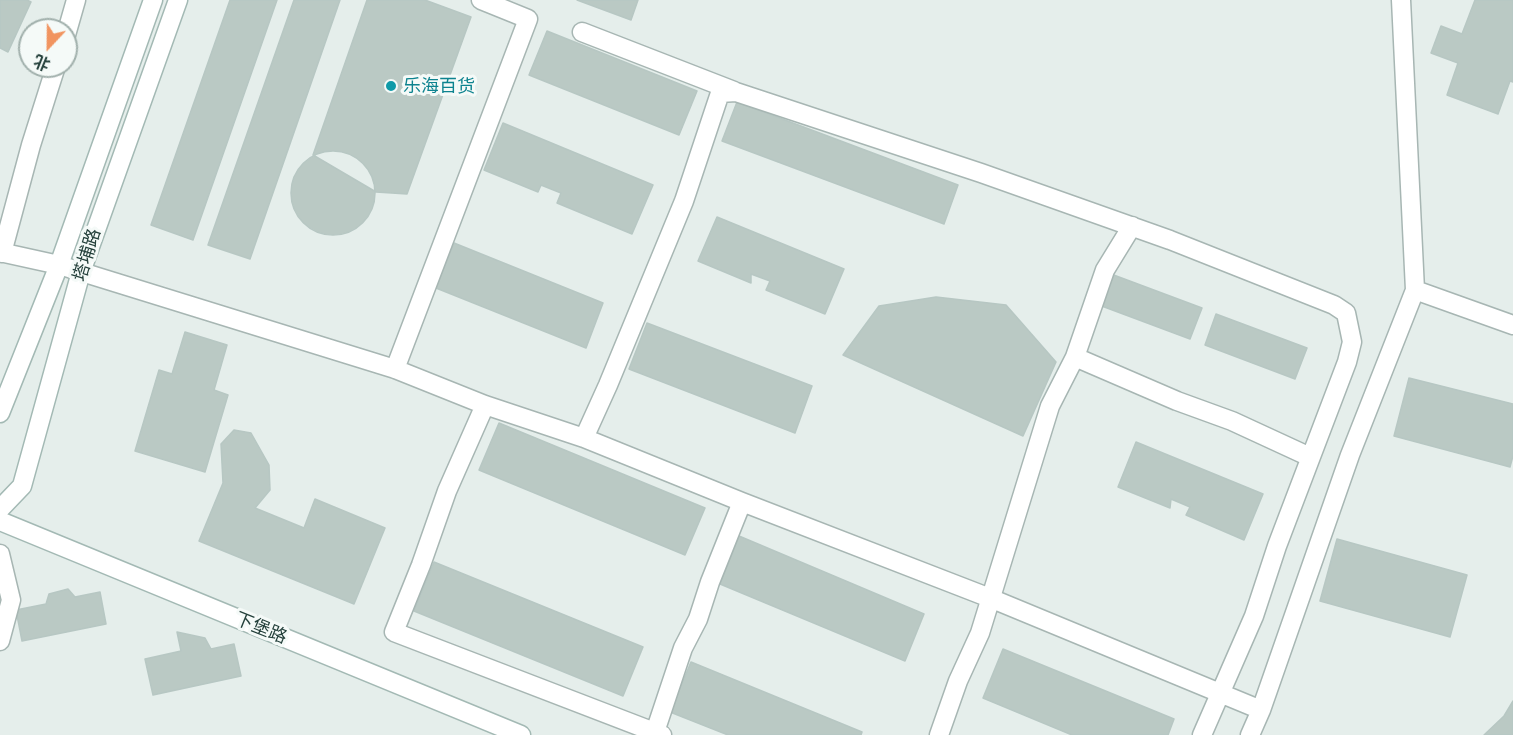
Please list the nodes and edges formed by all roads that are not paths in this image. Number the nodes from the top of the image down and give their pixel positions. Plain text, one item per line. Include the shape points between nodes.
1 (76, 0) edge
2 (153, 0) edge
3 (178, 0) edge
4 (481, 0) edge
5 (1401, 0) edge
6 (71, 18) edge
7 (582, 32) dead end
8 (52, 78) edge
9 (736, 92) junction
10 (1132, 226) junction
11 (1, 252) edge
12 (59, 265) junction
13 (81, 272) junction
14 (1415, 290) junction
15 (1513, 325) edge
16 (1075, 357) junction
17 (395, 369) junction
18 (485, 405) junction
19 (0, 413) edge
20 (584, 438) junction
21 (1310, 457) junction
22 (742, 502) junction
23 (0, 509) edge
24 (0, 521) edge
25 (0, 554) edge
26 (990, 598) junction
27 (0, 640) edge
28 (1220, 694) junction
29 (1261, 710) junction
30 (658, 734) edge
31 (521, 735) edge
32 (939, 735) edge
33 (1202, 735) edge
34 (1250, 735) edge

1 - 6 street
2 - 12 street, 塔埔路
3 - 13 street, 塔埔路
4 - 17 street via 528,19
5 - 14 street
7 - 9 street
8 - 11 street
9 - 10 street
9 - 20 street via 720,93 684,201
10 - 16 street via 1105,270
10 - 21 street via 1346,313 1352,342 1347,362
11 - 12 street
12 - 13 street
12 - 19 street, 塔埔路
13 - 17 street
13 - 23 street, 塔埔路 via 22,486
14 - 15 street
14 - 29 street via 1350,455
16 - 21 street
16 - 26 street via 1050,406
17 - 18 street
18 - 20 street
18 - 30 street via 447,491 394,632
20 - 22 street
21 - 28 street via 1254,616
22 - 26 street
22 - 30 street via 698,619 683,648
24 - 31 street, 下堡路
25 - 27 street via 11,600
26 - 28 street
26 - 32 street
28 - 29 street
28 - 33 street
29 - 34 street

